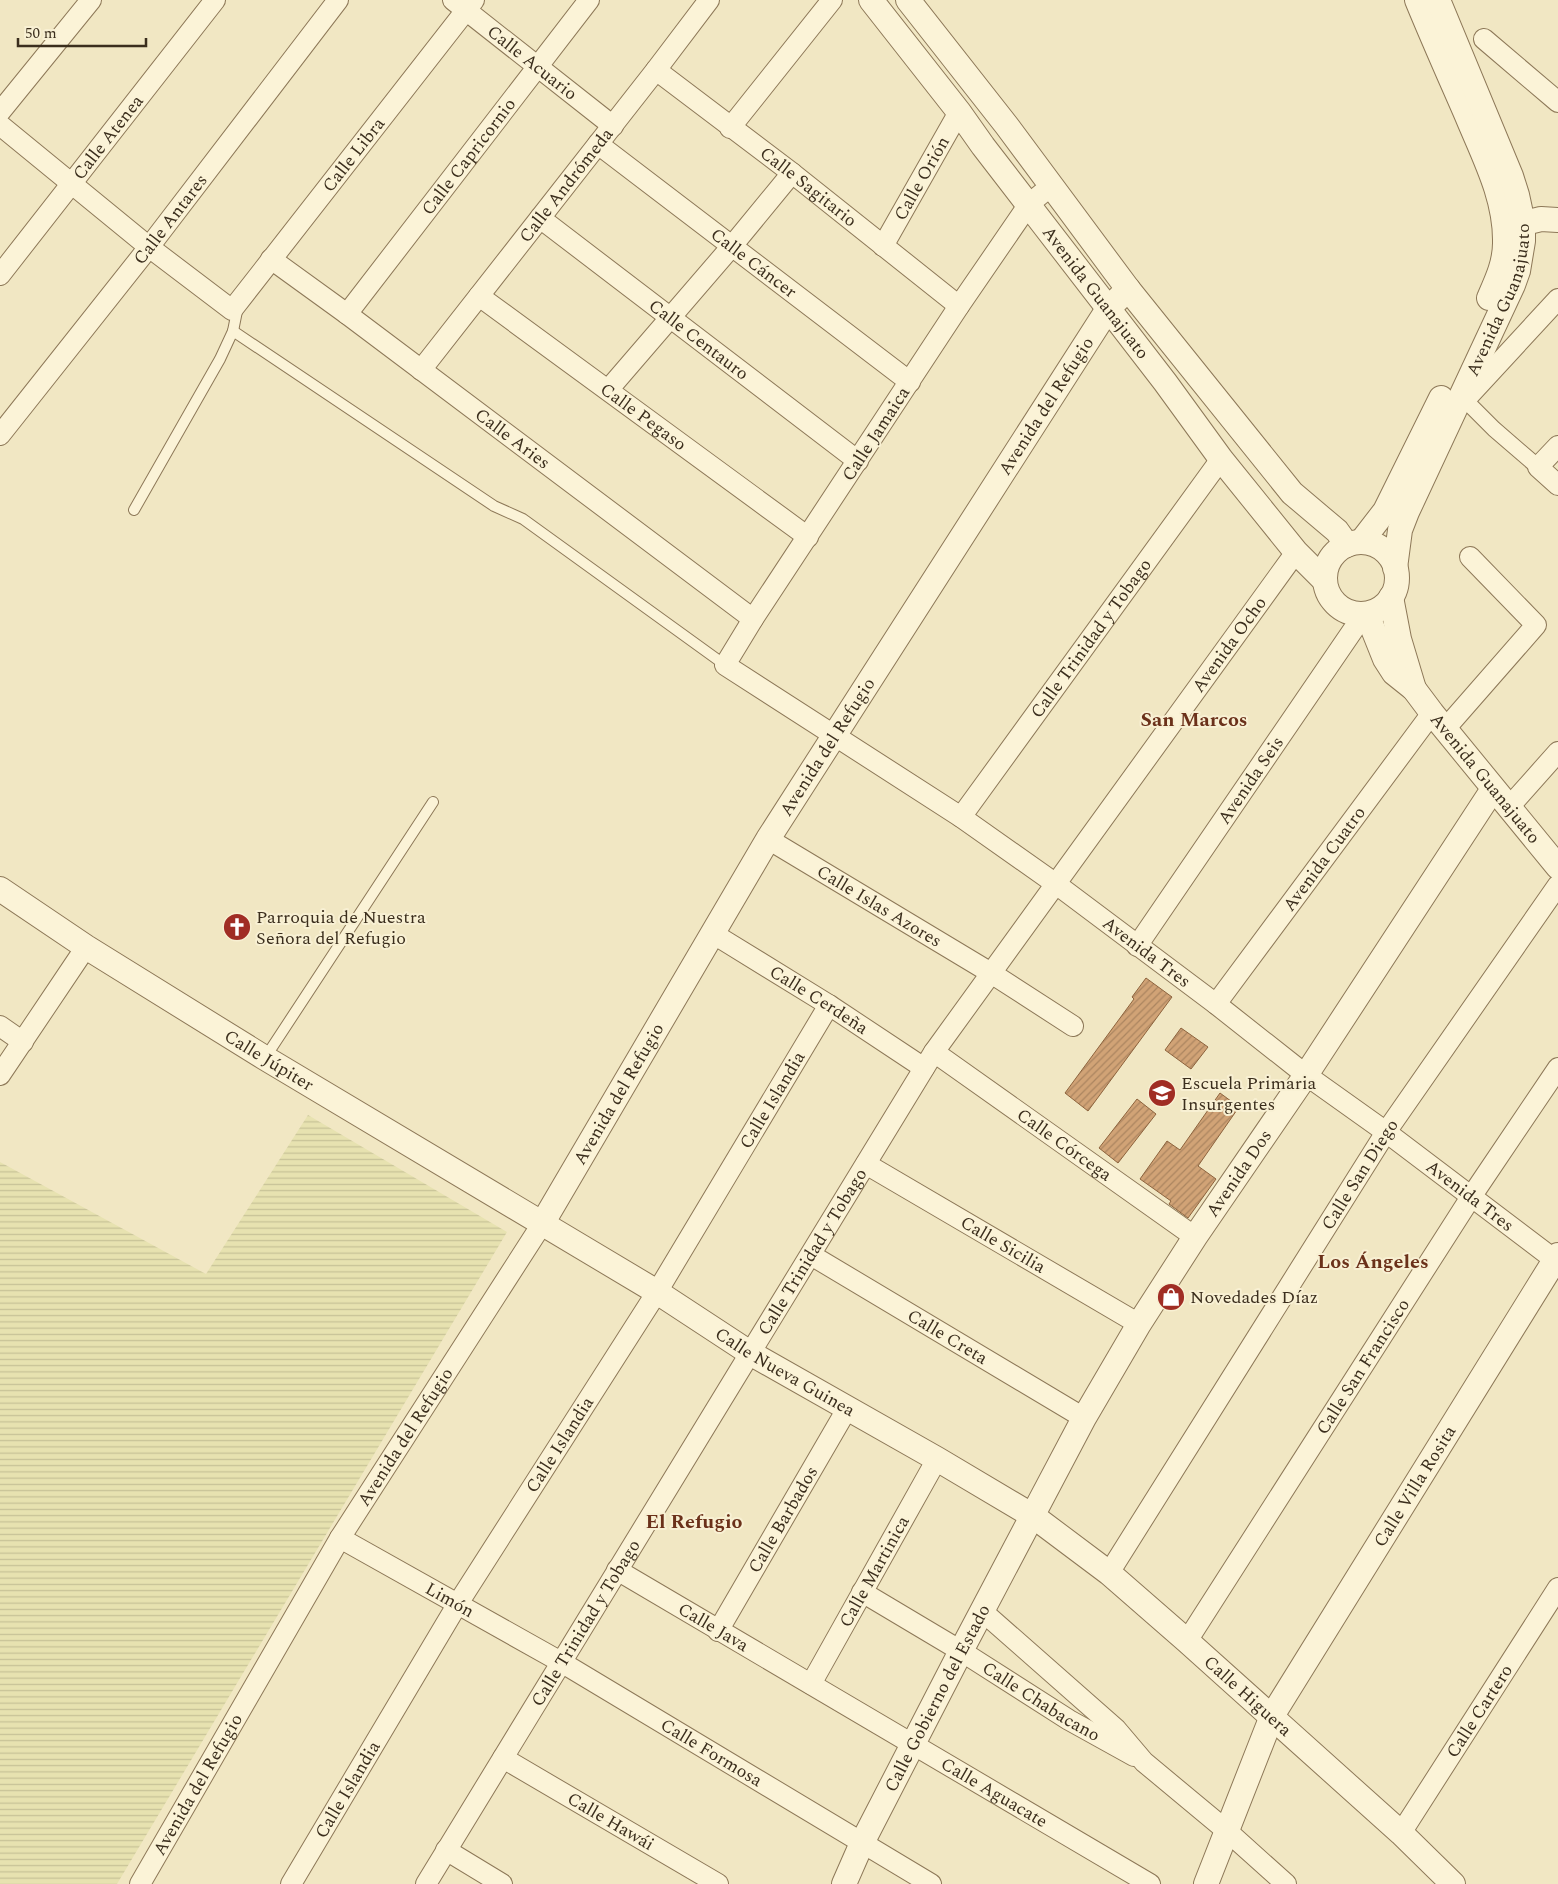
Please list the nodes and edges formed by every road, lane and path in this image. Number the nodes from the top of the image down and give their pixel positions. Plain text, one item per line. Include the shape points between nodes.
1 (91, 0) edge
2 (215, 0) edge
3 (338, 0) edge
4 (589, 0) edge
5 (709, 0) edge
6 (832, 0) edge
7 (871, 0) edge
8 (908, 0) edge
9 (1417, 0) edge
10 (1438, 0) edge
11 (464, 3) edge
12 (1484, 39) dead end
13 (536, 66) junction
14 (656, 70) junction
15 (1558, 102) edge
16 (0, 112) edge
17 (959, 112) junction
18 (0, 125) edge
19 (613, 126) junction
20 (1007, 126) junction
21 (730, 128) junction
22 (598, 144) junction
23 (983, 146) junction
24 (792, 173) junction
25 (72, 184) junction
26 (1051, 186) junction
27 (1517, 195) junction
28 (1029, 204) junction
29 (540, 218) junction
30 (1557, 220) edge
31 (1514, 225) junction
32 (732, 246) junction
33 (883, 246) junction
34 (149, 247) junction
35 (271, 259) junction
36 (0, 275) edge
37 (1128, 289) junction
38 (479, 296) junction
39 (1558, 299) edge
40 (236, 305) junction
41 (959, 306) junction
42 (1108, 309) junction
43 (347, 314) junction
44 (670, 317) junction
45 (233, 331) junction
46 (421, 370) junction
47 (910, 382) junction
48 (608, 390) junction
49 (1460, 405) junction
50 (0, 435) edge
51 (1558, 446) edge
52 (1221, 459) junction
53 (858, 461) junction
54 (1538, 467) junction
55 (1558, 484) edge
56 (134, 510) dead end
57 (808, 537) junction
58 (1354, 544) junction
59 (1296, 552) junction
60 (1470, 557) dead end
61 (1395, 568) junction
62 (1325, 581) junction
63 (1392, 597) junction
64 (1366, 614) junction
65 (753, 619) junction
66 (725, 665) junction
67 (1414, 688) junction
68 (1438, 721) junction
69 (833, 736) junction
70 (1558, 752) edge
71 (1493, 789) junction
72 (433, 802) dead end
73 (1509, 807) junction
74 (960, 817) junction
75 (768, 839) junction
76 (1558, 866) edge
77 (1056, 884) junction
78 (1558, 885) edge
79 (0, 889) edge
80 (712, 934) junction
81 (1137, 946) junction
82 (86, 947) junction
83 (991, 973) junction
84 (1216, 1004) junction
85 (829, 1005) junction
86 (0, 1026) edge
87 (1072, 1026) dead end
88 (23, 1042) junction
89 (265, 1058) junction
90 (929, 1060) junction
91 (1558, 1068) edge
92 (1306, 1074) junction
93 (0, 1075) edge
94 (1386, 1132) junction
95 (866, 1164) junction
96 (1471, 1197) junction
97 (542, 1224) junction
98 (1195, 1237) junction
99 (811, 1255) junction
100 (1556, 1258) edge
101 (657, 1292) junction
102 (1139, 1324) junction
103 (750, 1353) junction
104 (847, 1409) junction
105 (1084, 1418) junction
106 (937, 1459) junction
107 (1033, 1516) junction
108 (340, 1538) junction
109 (617, 1570) junction
110 (1108, 1573) junction
111 (1558, 1588) edge
112 (862, 1592) junction
113 (457, 1605) junction
114 (982, 1611) junction
115 (718, 1631) junction
116 (1187, 1641) junction
117 (961, 1651) junction
118 (561, 1662) junction
119 (811, 1684) junction
120 (1272, 1716) junction
121 (913, 1745) junction
122 (503, 1758) junction
123 (1144, 1762) junction
124 (1227, 1832) junction
125 (1401, 1833) junction
126 (862, 1843) junction
127 (446, 1850) junction
128 (140, 1884) edge
129 (291, 1884) edge
130 (426, 1884) edge
131 (502, 1884) edge
132 (718, 1884) edge
133 (844, 1884) edge
134 (930, 1884) edge
135 (1150, 1884) edge
136 (1206, 1884) edge
137 (1286, 1884) edge
138 (1453, 1884) edge

1 - 16 street
2 - 25 street, Calle Atenea
3 - 34 street, Calle Antares
4 - 13 street, Calle Capricornio
5 - 14 street, Calle Andrómeda
6 - 21 street
7 - 17 street, Avenida Guanajuato
8 - 20 street, Avenida Guanajuato
9 - 31 street, Avenida Guanajuato via 1503,210
10 - 27 street, Avenida Guanajuato
11 - 13 street, Calle Acuario
11 - 35 street, Calle Libra
12 - 15 street
13 - 19 street, Calle Acuario
13 - 43 street, Calle Capricornio
14 - 19 street, Calle Andrómeda
14 - 21 street, Calle Sagitario
17 - 23 street, Avenida Guanajuato
17 - 33 street, Calle Orión
18 - 25 street
19 - 22 street, Calle Andrómeda
20 - 23 street
20 - 26 street, Avenida Guanajuato
21 - 24 street, Calle Sagitario
22 - 29 street, Calle Andrómeda
22 - 32 street, Calle Cáncer
23 - 28 street, Avenida Guanajuato
24 - 32 street
24 - 33 street, Calle Sagitario
25 - 34 street
25 - 36 street, Calle Atenea
26 - 28 street, Calle Jamaica
26 - 37 street, Avenida Guanajuato
27 - 30 street
27 - 31 street, Avenida Guanajuato
28 - 41 street, Calle Jamaica
28 - 42 street, Avenida Guanajuato
29 - 38 street, Calle Andrómeda
29 - 44 street, Calle Centauro
30 - 31 street
31 - 49 street, Avenida Guanajuato via 1523,241 1518,271
31 - 58 street, Avenida Guanajuato via 1499,277 1392,498 1378,522
32 - 44 street
32 - 47 street, Calle Cáncer
33 - 41 street, Calle Sagitario
34 - 40 street
34 - 50 street, Calle Antares
35 - 40 street, Calle Libra
35 - 43 street, Calle Aries
37 - 42 street, Avenida del Refugio
37 - 58 street, Avenida Guanajuato via 1292,493
38 - 46 street, Calle Andrómeda
38 - 48 street, Calle Pegaso
39 - 49 street
40 - 45 lane
41 - 47 street, Calle Jamaica
42 - 52 street, Avenida Guanajuato
42 - 69 street, Avenida del Refugio
43 - 46 street, Calle Aries
44 - 48 street
44 - 53 street, Calle Centauro
45 - 56 lane
45 - 66 lane via 494,506 523,519
46 - 65 street, Calle Aries
47 - 53 street, Calle Jamaica
48 - 57 street, Calle Pegaso
49 - 54 street
49 - 61 street, Avenida Guanajuato via 1400,530
51 - 54 street
52 - 59 street, Avenida Guanajuato
52 - 74 street, Calle Trinidad y Tobago
53 - 57 street, Calle Jamaica
54 - 55 street
57 - 65 street, Calle Jamaica
58 - 61 street via 1368,543 1382,549
58 - 62 street via 1330,560
59 - 62 street, Avenida Guanajuato
59 - 77 street, Avenida Ocho
60 - 68 street, Avenida Cuatro via 1536,625
61 - 63 street via 1396,583
62 - 64 street via 1329,595 1338,606 1350,613
63 - 64 street via 1378,610
63 - 67 street, Avenida Guanajuato via 1399,639
64 - 67 street, Avenida Guanajuato via 1394,673
64 - 81 street, Avenida Seis
65 - 66 street, Calle Jamaica
66 - 69 street, Avenida Tres
67 - 68 street, Avenida Guanajuato
68 - 71 street, Avenida Guanajuato
68 - 84 street, Avenida Cuatro
69 - 74 street, Avenida Tres
69 - 75 street, Avenida del Refugio
70 - 73 street
71 - 73 street, Avenida Guanajuato
71 - 92 street, Avenida Dos
72 - 89 lane
73 - 76 street, Avenida Guanajuato
74 - 77 street, Avenida Tres
75 - 80 street, Avenida del Refugio
75 - 83 street, Calle Islas Azores
77 - 81 street, Avenida Tres
77 - 83 street, Calle Trinidad y Tobago
78 - 94 street, Calle San Diego
79 - 82 street, Calle Júpiter
80 - 85 street, Calle Cerdeña
80 - 97 street, Avenida del Refugio
81 - 84 street, Avenida Tres
82 - 88 street
82 - 89 street, Calle Júpiter
83 - 87 street, Calle Islas Azores
83 - 90 street, Calle Trinidad y Tobago
84 - 92 street, Avenida Tres
85 - 90 street, Calle Cerdeña
85 - 101 street, Calle Islandia
86 - 88 street
88 - 93 street
89 - 97 street, Calle Júpiter
90 - 95 street, Calle Trinidad y Tobago
90 - 98 street, Calle Córcega
91 - 96 street, Calle San Francisco
92 - 94 street, Avenida Tres
92 - 98 street, Avenida Dos
94 - 96 street, Avenida Tres
94 - 110 street, Calle San Diego
95 - 99 street, Calle Trinidad y Tobago
95 - 102 street, Calle Sicilia
96 - 100 street, Avenida Tres
96 - 116 street, Calle San Francisco
97 - 101 street, Calle Nueva Guinea
97 - 108 street, Avenida del Refugio
98 - 102 street, Avenida Dos
99 - 103 street, Calle Trinidad y Tobago
99 - 105 street, Calle Creta
100 - 120 street, Calle Villa Rosita
101 - 103 street, Calle Nueva Guinea
101 - 113 street, Calle Islandia
102 - 105 street, Avenida Dos
103 - 104 street, Calle Nueva Guinea
103 - 109 street, Calle Trinidad y Tobago
104 - 106 street, Calle Nueva Guinea
104 - 115 street, Calle Barbados
105 - 107 street, Avenida Dos
106 - 107 street, Calle Nueva Guinea
106 - 112 street, Calle Martinica
107 - 110 street, Calle Higuera
107 - 114 street, Calle Gobierno del Estado
108 - 113 street, Limón
108 - 128 street, Avenida del Refugio
109 - 115 street, Calle Java
109 - 118 street, Calle Trinidad y Tobago
110 - 116 street, Calle Higuera
111 - 125 street, Calle Cartero
112 - 117 street, Calle Chabacano
112 - 119 street, Calle Martinica
113 - 118 street, Limón
113 - 129 street, Calle Islandia
114 - 117 street, Calle Gobierno del Estado
114 - 123 street, Calle Chabacano via 1116,1729
115 - 119 street, Calle Java
116 - 120 street, Calle Higuera
117 - 121 street, Calle Gobierno del Estado
117 - 123 street, Calle Chabacano via 1069,1720
118 - 122 street, Calle Trinidad y Tobago
118 - 126 street, Calle Formosa
119 - 121 street, Calle Aguacate
120 - 124 street, Calle Villa Rosita
120 - 125 street, Calle Higuera
121 - 126 street, Calle Gobierno del Estado
121 - 135 street, Calle Aguacate
122 - 127 street, Calle Trinidad y Tobago
122 - 132 street, Calle Hawái
123 - 124 street, Calle Chabacano
124 - 136 street, Calle Villa Rosita
124 - 137 street, Calle Chabacano
125 - 138 street, Calle Higuera
126 - 133 street, Calle Gobierno del Estado
126 - 134 street, Calle Formosa
127 - 130 street, Calle Trinidad y Tobago
127 - 131 street

